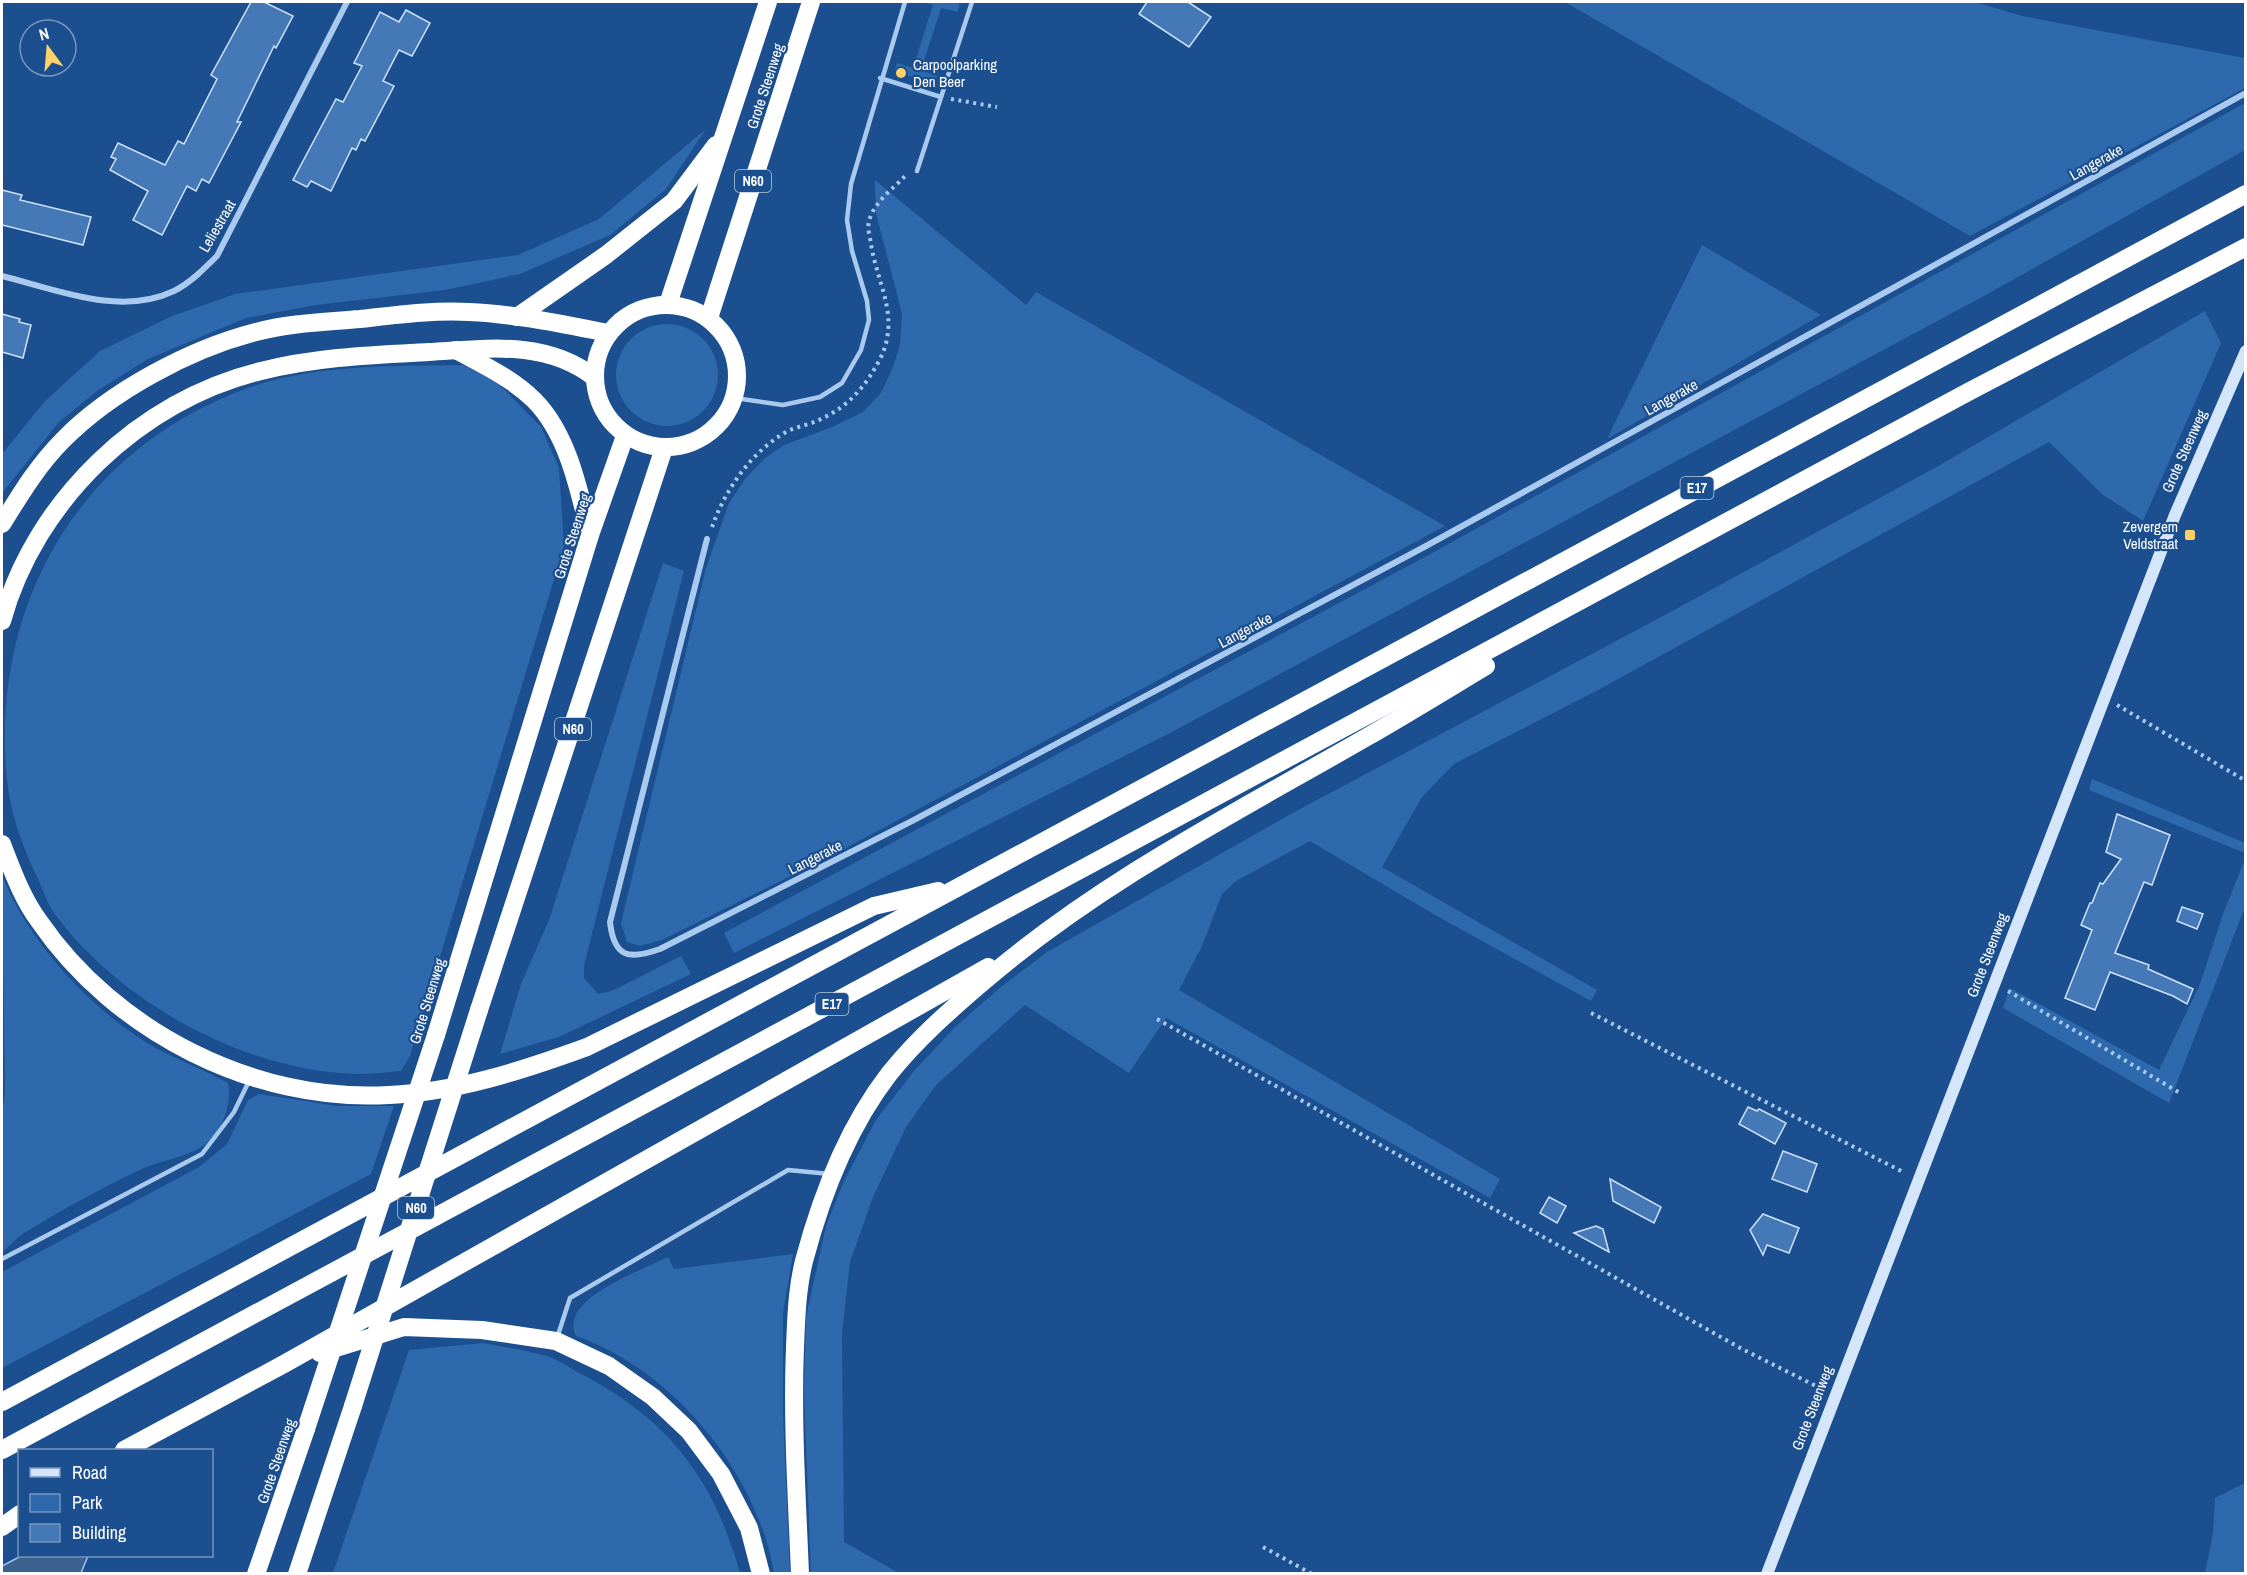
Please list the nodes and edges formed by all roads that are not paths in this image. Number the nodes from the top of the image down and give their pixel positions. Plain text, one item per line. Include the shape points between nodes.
1 (347, 2) edge
2 (768, 2) edge
3 (811, 2) edge
4 (905, 2) edge
5 (972, 2) edge
6 (880, 78) junction
7 (2246, 93) edge
8 (941, 97) junction
9 (726, 131) junction
10 (917, 171) road end
11 (2246, 194) edge
12 (2239, 251) edge
13 (2, 276) edge
14 (668, 304) junction
15 (517, 317) junction
16 (709, 318) junction
17 (608, 333) junction
18 (456, 350) junction
19 (2246, 351) edge
20 (594, 377) junction
21 (735, 398) junction
22 (625, 436) junction
23 (664, 448) junction
24 (2, 524) edge
25 (590, 535) junction
26 (707, 539) road end
27 (1663, 558) junction
28 (2, 621) edge
29 (2, 844) edge
30 (961, 886) junction
31 (1024, 947) junction
32 (251, 1077) junction
33 (834, 1174) junction
34 (2, 1259) edge
35 (556, 1341) junction
36 (284, 1364) junction
37 (2, 1402) edge
38 (126, 1449) edge
39 (2, 1450) edge
40 (18, 1509) edge
41 (18, 1515) edge
42 (2, 1518) edge
43 (2, 1527) edge
44 (267, 1542) junction
45 (251, 1574) edge
46 (256, 1574) edge
47 (297, 1574) edge
48 (761, 1574) edge
49 (800, 1574) edge
50 (1767, 1574) edge

1 - 13 street, Leliestraat via 217,256 193,279 173,291 129,303 100,300
2 - 9 highway, Grote Steenweg / N60
3 - 16 highway, Grote Steenweg / N60
4 - 6 lane
5 - 8 lane
6 - 8 lane
6 - 21 lane via 850,184 848,220 852,251 869,320 861,350 842,383 820,397 783,405
7 - 26 street, Langerake via 1437,541 912,821 660,949 642,956 627,955 618,950 612,939 610,922
8 - 10 lane
9 - 14 highway, Grote Steenweg / N60
9 - 15 highway via 674,201 606,255
11 - 30 highway, E17
12 - 27 highway, E17
14 - 16 highway
14 - 17 highway via 635,311
15 - 17 highway
15 - 24 highway via 422,312 258,332 221,343 139,382 63,439 32,477
16 - 21 highway via 729,340 738,368
17 - 20 highway via 597,353
18 - 20 highway via 508,346 572,363
18 - 25 highway via 502,375 535,400 560,438
18 - 28 highway via 302,362 258,371 166,411 97,462 68,494 22,563
19 - 50 street, Grote Steenweg via 2175,515
20 - 22 highway via 598,399 608,420
21 - 23 highway via 719,424 703,436 694,442
22 - 23 highway
22 - 25 highway, Grote Steenweg / N60
23 - 47 highway, N60, bridge
25 - 44 highway, Grote Steenweg / N60, bridge via 436,1035
27 - 31 highway via 1368,737 1220,819 1087,901
27 - 39 highway, E17
29 - 32 highway via 38,920 91,983 156,1033 202,1058
30 - 32 highway via 874,906 587,1047 497,1076 436,1089 364,1096 295,1088
30 - 37 highway, E17
31 - 33 highway via 933,1025 888,1075 851,1136
31 - 36 highway
32 - 34 lane via 234,1112 202,1154
33 - 35 lane via 788,1170 570,1299
33 - 49 highway via 803,1264 796,1326 792,1405
35 - 36 highway via 482,1330 404,1326
35 - 48 highway via 609,1366 653,1396 689,1431 721,1474 749,1528
36 - 38 highway
40 - 42 highway
41 - 43 highway
44 - 45 highway
44 - 46 highway, Grote Steenweg / N60

